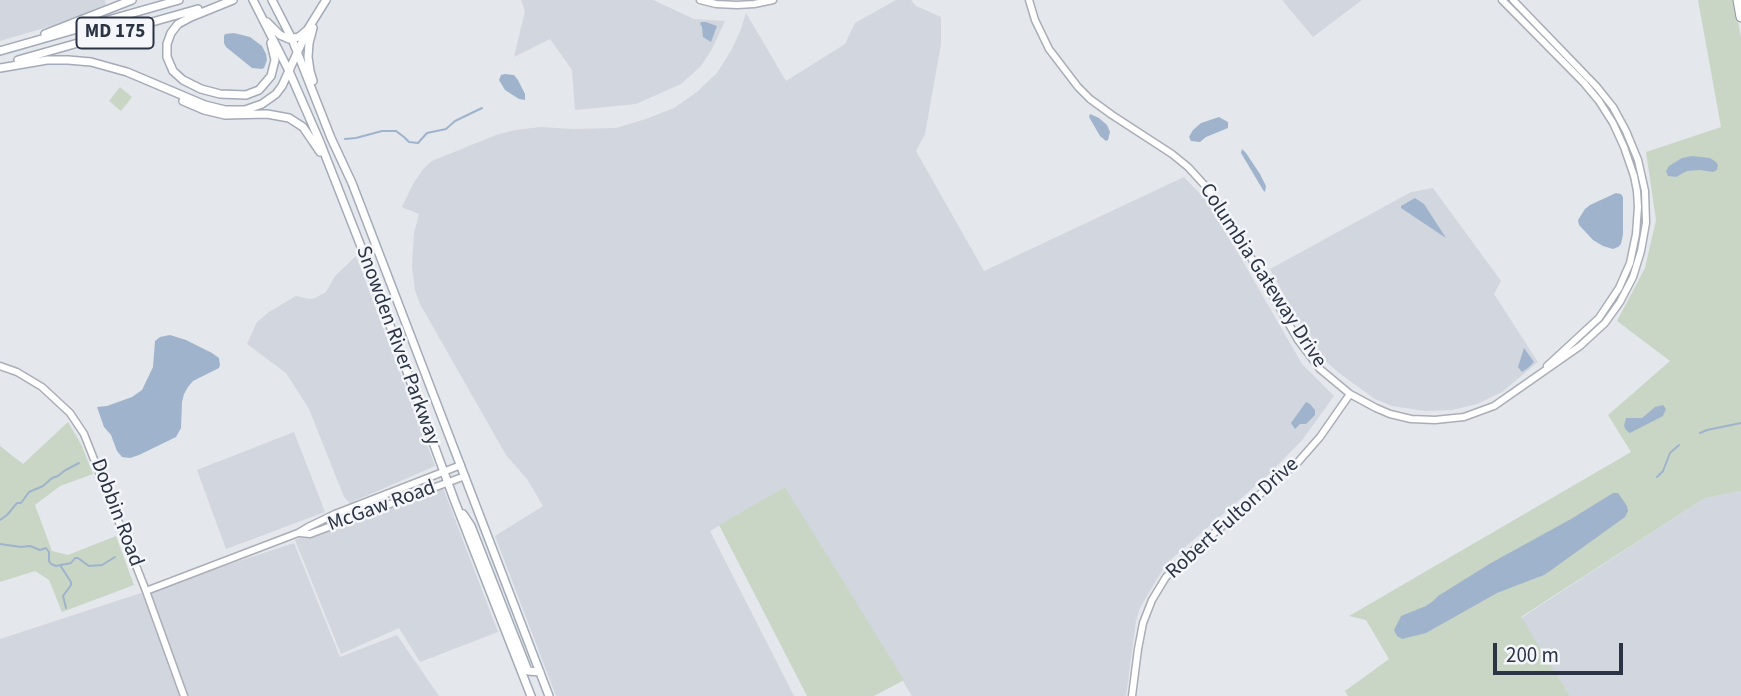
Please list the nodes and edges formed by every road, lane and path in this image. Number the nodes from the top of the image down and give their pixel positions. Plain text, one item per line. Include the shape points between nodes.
1 (132, 0) edge
2 (180, 0) edge
3 (232, 0) edge
4 (253, 0) edge
5 (272, 0) edge
6 (326, 0) edge
7 (700, 0) edge
8 (772, 0) edge
9 (1029, 0) edge
10 (1502, 0) edge
11 (1513, 0) edge
12 (1738, 0) edge
13 (321, 7) junction
14 (262, 16) junction
15 (1741, 17) edge
16 (308, 29) junction
17 (292, 39) junction
18 (0, 51) edge
19 (297, 53) junction
20 (0, 67) edge
21 (289, 71) junction
22 (171, 92) junction
23 (352, 183) junction
24 (338, 186) junction
25 (0, 366) edge
26 (1516, 392) junction
27 (1350, 394) junction
28 (461, 466) junction
29 (444, 472) junction
30 (465, 476) junction
31 (448, 482) junction
32 (455, 502) junction
33 (298, 533) junction
34 (146, 591) junction
35 (540, 672) junction
36 (184, 696) edge
37 (531, 696) edge
38 (549, 696) edge
39 (1132, 696) edge

1 - 18 main road
2 - 18 main road, MD 175
3 - 14 main road via 184,20 171,33 169,65 191,85 239,96 263,86 275,60
3 - 20 main road, MD 175
4 - 14 main road, Snowden River Parkway
5 - 17 main road, Snowden River Parkway
6 - 13 main road
7 - 8 street via 737,5
9 - 27 street, Columbia Gateway Drive via 1049,49 1078,86 1101,107 1172,154 1209,190 1307,352
10 - 26 street, Columbia Gateway Drive via 1584,83 1605,111 1630,162 1638,207 1630,262 1606,308
11 - 26 street, Columbia Gateway Drive via 1613,107 1638,160 1646,207 1637,264 1626,292 1605,323
12 - 15 highway
13 - 16 main road
13 - 23 main road via 309,43 310,71
14 - 17 main road via 280,35
14 - 21 main road, Snowden River Parkway
16 - 17 main road
16 - 19 main road
17 - 19 main road, Snowden River Parkway
19 - 21 main road
19 - 23 main road, Snowden River Parkway
20 - 22 main road via 47,60 91,62
21 - 22 main road via 271,99 245,110 216,108
21 - 24 main road, Snowden River Parkway
22 - 24 main road via 193,107 215,113 289,118 316,144
23 - 28 main road, Snowden River Parkway
24 - 29 main road, Snowden River Parkway
25 - 34 street, Dobbin Road via 42,387 77,423
26 - 27 street, Columbia Gateway Drive via 1483,411 1435,421 1390,414
27 - 39 street, Robert Fulton Drive via 1298,462 1166,577 1143,623
28 - 29 street, McGaw Road
28 - 30 main road, Snowden River Parkway
29 - 31 main road, Snowden River Parkway
29 - 33 street, McGaw Road
30 - 31 street, McGaw Road
30 - 35 main road, Snowden River Parkway
31 - 32 main road, Snowden River Parkway
31 - 33 street, McGaw Road via 310,534
32 - 35 main road via 471,526 528,671
32 - 37 main road, Snowden River Parkway
33 - 34 street, McGaw Road
34 - 36 street, Dobbin Road
35 - 38 main road, Snowden River Parkway

